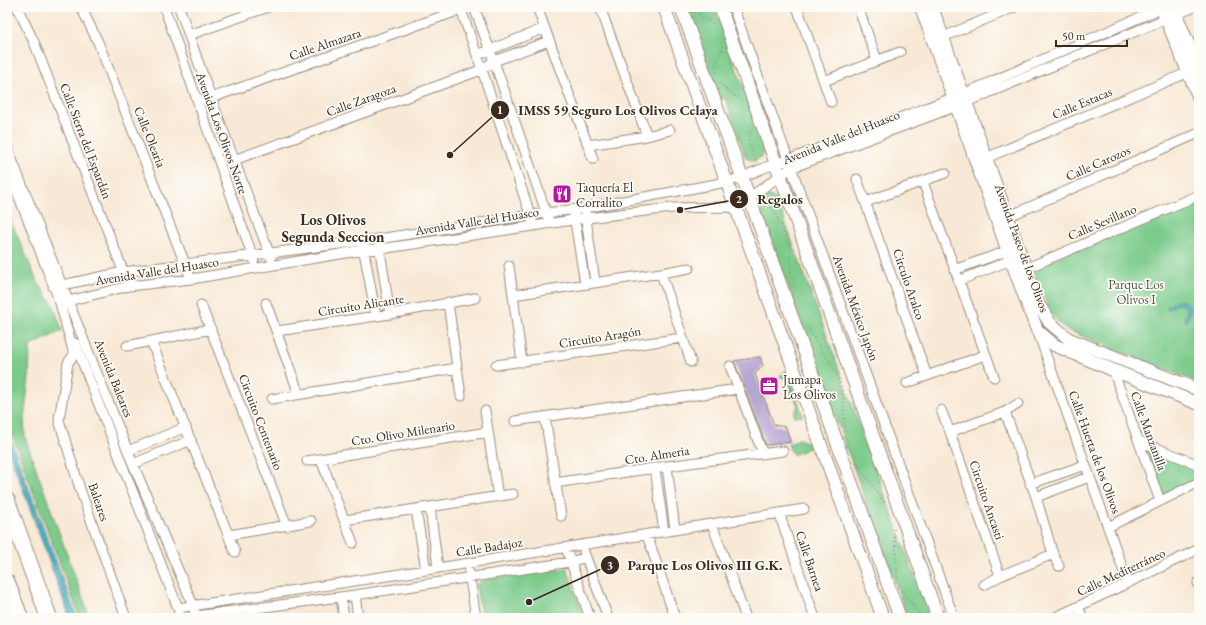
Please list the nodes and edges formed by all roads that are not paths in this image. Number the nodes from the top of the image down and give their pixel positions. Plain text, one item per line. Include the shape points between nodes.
1 (17, 7) edge
2 (81, 7) edge
3 (164, 7) edge
4 (179, 7) edge
5 (268, 7) edge
6 (474, 7) edge
7 (537, 7) edge
8 (600, 7) edge
9 (664, 7) edge
10 (720, 7) edge
11 (733, 7) edge
12 (798, 7) edge
13 (858, 7) edge
14 (921, 7) edge
15 (932, 7) edge
16 (1015, 7) edge
17 (1194, 7) edge
18 (460, 8) edge
19 (686, 9) edge
20 (1167, 10) edge
21 (545, 28) junction
22 (189, 35) junction
23 (943, 37) junction
24 (549, 41) junction
25 (490, 49) junction
26 (900, 52) dead end
27 (477, 55) junction
28 (878, 60) junction
29 (494, 61) junction
30 (481, 70) junction
31 (1194, 71) edge
32 (824, 81) junction
33 (211, 98) junction
34 (1199, 98) edge
35 (197, 100) junction
36 (960, 100) junction
37 (831, 102) dead end
38 (670, 130) dead end
39 (1199, 133) edge
40 (647, 136) junction
41 (588, 145) junction
42 (7, 147) edge
43 (986, 158) junction
44 (593, 159) dead end
45 (234, 160) junction
46 (785, 164) junction
47 (7, 166) edge
48 (945, 173) dead end
49 (780, 176) junction
50 (742, 177) junction
51 (857, 179) dead end
52 (727, 182) junction
53 (923, 182) junction
54 (1199, 195) edge
55 (750, 199) junction
56 (866, 202) junction
57 (736, 207) junction
58 (585, 208) junction
59 (573, 209) junction
60 (548, 213) junction
61 (531, 215) junction
62 (1007, 217) junction
63 (586, 218) junction
64 (574, 220) junction
65 (549, 223) junction
66 (533, 226) junction
67 (378, 239) junction
68 (362, 241) junction
69 (380, 249) junction
70 (364, 250) junction
71 (270, 253) junction
72 (253, 256) junction
73 (1009, 256) junction
74 (186, 265) junction
75 (274, 265) junction
76 (509, 266) dead end
77 (257, 268) junction
78 (689, 268) dead end
79 (954, 270) junction
80 (1020, 270) junction
81 (123, 272) junction
82 (661, 273) junction
83 (191, 279) junction
84 (958, 281) junction
85 (595, 282) junction
86 (585, 284) junction
87 (58, 286) junction
88 (129, 286) junction
89 (513, 294) junction
90 (475, 298) dead end
91 (64, 302) junction
92 (448, 302) junction
93 (266, 303) dead end
94 (201, 305) dead end
95 (390, 314) junction
96 (376, 316) junction
97 (211, 329) junction
98 (1037, 330) junction
99 (277, 331) junction
100 (682, 338) junction
101 (799, 338) junction
102 (151, 341) junction
103 (784, 343) junction
104 (127, 346) dead end
105 (986, 355) junction
106 (522, 362) junction
107 (691, 362) dead end
108 (496, 365) dead end
109 (730, 366) dead end
110 (457, 368) junction
111 (1113, 370) junction
112 (927, 376) junction
113 (994, 377) dead end
114 (907, 383) dead end
115 (738, 389) junction
116 (1199, 390) edge
117 (299, 394) junction
118 (461, 396) dead end
119 (272, 399) dead end
120 (1018, 404) dead end
121 (1199, 404) edge
122 (941, 410) dead end
123 (485, 411) dead end
124 (1005, 412) junction
125 (545, 417) junction
126 (515, 422) dead end
127 (186, 427) junction
128 (488, 432) junction
129 (950, 432) junction
130 (191, 440) junction
131 (1139, 441) junction
132 (128, 450) junction
133 (783, 451) dead end
134 (763, 454) junction
135 (321, 460) junction
136 (307, 461) dead end
137 (133, 464) junction
138 (1085, 465) junction
139 (1199, 465) edge
140 (666, 466) junction
141 (655, 469) junction
142 (1089, 477) junction
143 (850, 480) junction
144 (1199, 482) edge
145 (555, 483) junction
146 (835, 484) junction
147 (1030, 484) junction
148 (513, 494) dead end
149 (498, 497) junction
150 (1036, 497) junction
151 (7, 501) edge
152 (1160, 501) junction
153 (430, 508) junction
154 (804, 509) dead end
155 (416, 510) junction
156 (779, 513) junction
157 (561, 516) dead end
158 (345, 520) junction
159 (311, 521) dead end
160 (712, 524) junction
161 (287, 526) junction
162 (1108, 527) junction
163 (675, 530) junction
164 (664, 532) junction
165 (229, 535) junction
166 (647, 535) junction
167 (353, 543) dead end
168 (582, 545) junction
169 (566, 548) junction
170 (1199, 549) edge
171 (235, 552) dead end
172 (1053, 554) junction
173 (586, 558) junction
174 (570, 562) junction
175 (467, 564) junction
176 (1059, 566) dead end
177 (438, 568) junction
178 (426, 570) junction
179 (1000, 576) junction
180 (469, 577) junction
181 (7, 583) edge
182 (1128, 583) junction
183 (984, 585) dead end
184 (259, 595) junction
185 (355, 595) junction
186 (341, 597) junction
187 (194, 605) junction
188 (261, 607) junction
189 (1078, 607) junction
190 (178, 608) junction
191 (1069, 615) edge
192 (881, 616) edge
193 (196, 617) edge
194 (20, 618) edge
195 (49, 618) edge
196 (126, 618) edge
197 (180, 618) edge
198 (344, 618) edge
199 (358, 618) edge
200 (476, 618) edge
201 (590, 618) edge
202 (608, 618) edge
203 (675, 618) edge
204 (746, 618) edge
205 (815, 618) edge
206 (900, 618) edge
207 (938, 618) edge
208 (954, 618) edge
209 (1054, 618) edge
210 (1083, 618) edge

1 - 81 street, Calle Sierra del Espardán via 34,42
2 - 74 street, Calle Olearia via 98,42
3 - 35 street, Avenida Los Olivos Norte
4 - 22 street, Avenida Los Olivos Norte
5 - 22 street
6 - 25 street
7 - 21 street
8 - 40 street
9 - 52 street
10 - 46 street, Avenida México Japón
11 - 46 street, Avenida México Japón
12 - 32 street
13 - 28 street
14 - 36 street, Avenida Paseo de los Olivos
15 - 23 street, Avenida Paseo de los Olivos
16 - 23 street
17 - 20 street, Avenida Valle del Huasco
18 - 27 street
18 - 33 street, Calle Almazara
19 - 50 street
20 - 31 street
20 - 36 street, Avenida Valle del Huasco
21 - 24 street
21 - 25 street
22 - 33 street, Avenida Los Olivos Norte
23 - 36 street, Avenida Paseo de los Olivos
24 - 29 street, Calle Zaragoza
24 - 41 street
25 - 27 street
25 - 29 street
26 - 28 street
27 - 30 street
28 - 32 street
29 - 30 street, Calle Zaragoza
29 - 60 street
30 - 45 street, Calle Zaragoza
30 - 61 street
31 - 34 street
31 - 43 street, Calle Estacas
32 - 37 street
33 - 35 street, Calle Almazara
33 - 45 street, Avenida Los Olivos Norte
35 - 72 street, Avenida Los Olivos Norte
36 - 43 street, Avenida Paseo de los Olivos
36 - 46 street, Avenida Valle del Huasco
36 - 73 street, Avenida Paseo de los Olivos
38 - 40 street
39 - 62 street, Calle Carozos
40 - 41 street
41 - 44 street
42 - 87 street, Avenida Baleares
43 - 62 street, Avenida Paseo de los Olivos
45 - 71 street, Avenida Los Olivos Norte
46 - 49 street, Avenida México Japón
46 - 50 street, Avenida Valle del Huasco via 758,170
46 - 208 street, Avenida México Japón
47 - 87 street, Avenida Baleares
48 - 53 street
49 - 55 street, Avenida Valle del Huasco
49 - 207 street, Avenida México Japón
50 - 52 street, Avenida Valle del Huasco
50 - 55 street
51 - 56 street, Circulo Aralco
52 - 57 street
52 - 58 street, Avenida Valle del Huasco
53 - 56 street
53 - 79 street
54 - 80 street, Calle Sevillano
55 - 57 street, Avenida Valle del Huasco
55 - 101 street
56 - 112 street, Circulo Aralco
57 - 63 street, Avenida Valle del Huasco via 672,208
57 - 103 street
58 - 59 street, Avenida Valle del Huasco
58 - 63 street
59 - 60 street, Avenida Valle del Huasco
59 - 64 street
60 - 61 street, Avenida Valle del Huasco
60 - 65 street
61 - 66 street
61 - 67 street, Avenida Valle del Huasco
62 - 80 street, Avenida Paseo de los Olivos
63 - 64 street, Avenida Valle del Huasco
63 - 85 street
64 - 65 street, Avenida Valle del Huasco
64 - 86 street
65 - 66 street, Avenida Valle del Huasco
66 - 69 street, Avenida Valle del Huasco
67 - 68 street, Avenida Valle del Huasco
67 - 69 street
68 - 70 street
68 - 71 street, Avenida Valle del Huasco
69 - 70 street, Avenida Valle del Huasco
69 - 95 street
70 - 75 street, Avenida Valle del Huasco
70 - 96 street
71 - 72 street, Avenida Valle del Huasco
71 - 75 street, Avenida Los Olivos Norte
72 - 74 street, Avenida Valle del Huasco
72 - 77 street, Avenida Los Olivos Norte
73 - 79 street
73 - 80 street, Avenida Paseo de los Olivos
73 - 84 street
74 - 81 street, Avenida Valle del Huasco
74 - 83 street, Calle Olearia
75 - 77 street, Avenida Valle del Huasco
76 - 89 street
77 - 83 street, Avenida Valle del Huasco
78 - 82 street
79 - 84 street
80 - 98 street, Avenida Paseo de los Olivos
80 - 116 street, Avenida Paseo de los Olivos via 1049,322 1069,339
81 - 87 street, Avenida Valle del Huasco
81 - 88 street, Calle Sierra del Espardán
82 - 85 street
82 - 100 street
83 - 88 street, Avenida Valle del Huasco
84 - 105 street
85 - 86 street
86 - 89 street
87 - 91 street, Avenida Baleares
88 - 91 street, Avenida Valle del Huasco
89 - 106 street
90 - 92 street, Circuito Alicante
91 - 132 street, Avenida Baleares
91 - 190 street, Avenida Baleares
91 - 196 street, Baleares via 74,354 68,363 59,420 80,489
92 - 95 street, Circuito Alicante
92 - 110 street
93 - 99 street
94 - 97 street, Circuito Centenario
95 - 96 street, Circuito Alicante
96 - 99 street, Circuito Alicante
97 - 102 street
97 - 161 street, Circuito Centenario
98 - 111 street, Avenida Paseo de los Olivos via 1054,345
98 - 138 street, Calle Huerta de los Olivos
99 - 117 street
100 - 106 street, Circuito Aragón
100 - 107 street
101 - 103 street
101 - 143 street
102 - 104 street
102 - 127 street
103 - 146 street
105 - 112 street
105 - 113 street
106 - 108 street, Circuito Aragón
109 - 115 street
110 - 117 street
110 - 118 street
111 - 121 street, Avenida Paseo de los Olivos
111 - 131 street, Calle Manzanilla
112 - 114 street
115 - 125 street
115 - 134 street
117 - 119 street
120 - 124 street
122 - 129 street, Circuito Ancasti
123 - 128 street
124 - 129 street
124 - 147 street
125 - 126 street
125 - 145 street
127 - 130 street
127 - 132 street
128 - 135 street, Cto. Olivo Milenario
128 - 149 street
129 - 179 street, Circuito Ancasti
130 - 137 street
130 - 165 street
131 - 139 street
131 - 152 street, Calle Manzanilla
132 - 137 street, Avenida Baleares
133 - 134 street, Cto. Almeria
134 - 140 street, Cto. Almeria
135 - 136 street, Cto. Olivo Milenario
135 - 158 street
137 - 187 street, Avenida Baleares
138 - 142 street, Calle Huerta de los Olivos
138 - 147 street
140 - 141 street, Cto. Almeria
140 - 163 street
141 - 145 street, Cto. Almeria
141 - 164 street
142 - 150 street
142 - 162 street, Calle Huerta de los Olivos
143 - 146 street
143 - 206 street
144 - 152 street
145 - 157 street
146 - 192 street
147 - 150 street
148 - 149 street
149 - 153 street
150 - 172 street
151 - 195 highway
152 - 162 street
153 - 155 street
153 - 177 street
154 - 156 street, Calle Badajoz
155 - 158 street
155 - 178 street
156 - 160 street, Calle Badajoz
156 - 205 street, Calle Barnea
158 - 167 street
159 - 161 street
160 - 163 street, Calle Badajoz
160 - 204 street
161 - 165 street
162 - 182 street, Calle Huerta de los Olivos
163 - 164 street, Calle Badajoz
164 - 166 street, Calle Badajoz
165 - 171 street
166 - 168 street, Calle Badajoz
166 - 203 street
168 - 169 street, Calle Badajoz
168 - 173 street
169 - 174 street
169 - 175 street, Calle Badajoz
170 - 182 street, Calle Mediterráneo
172 - 176 street
172 - 179 street
173 - 174 street, Calle Badajoz
173 - 202 street
174 - 180 street, Calle Badajoz
174 - 201 street
175 - 177 street, Calle Badajoz
175 - 180 street
177 - 178 street, Calle Badajoz
178 - 184 street, Calle Badajoz
179 - 183 street
180 - 185 street, Calle Badajoz
180 - 200 street
181 - 194 highway
182 - 189 street, Calle Mediterráneo
184 - 187 street, Calle Badajoz
184 - 188 street
185 - 186 street, Calle Badajoz
185 - 199 street
186 - 188 street, Calle Badajoz
186 - 198 street
187 - 190 street, Calle Badajoz
187 - 193 street, Avenida Baleares
188 - 193 street, Calle Badajoz
189 - 191 street, Calle Mediterráneo
189 - 210 street
190 - 197 street, Avenida Baleares
191 - 209 street, Calle Mediterráneo
193 - 197 street, Calle Badajoz

